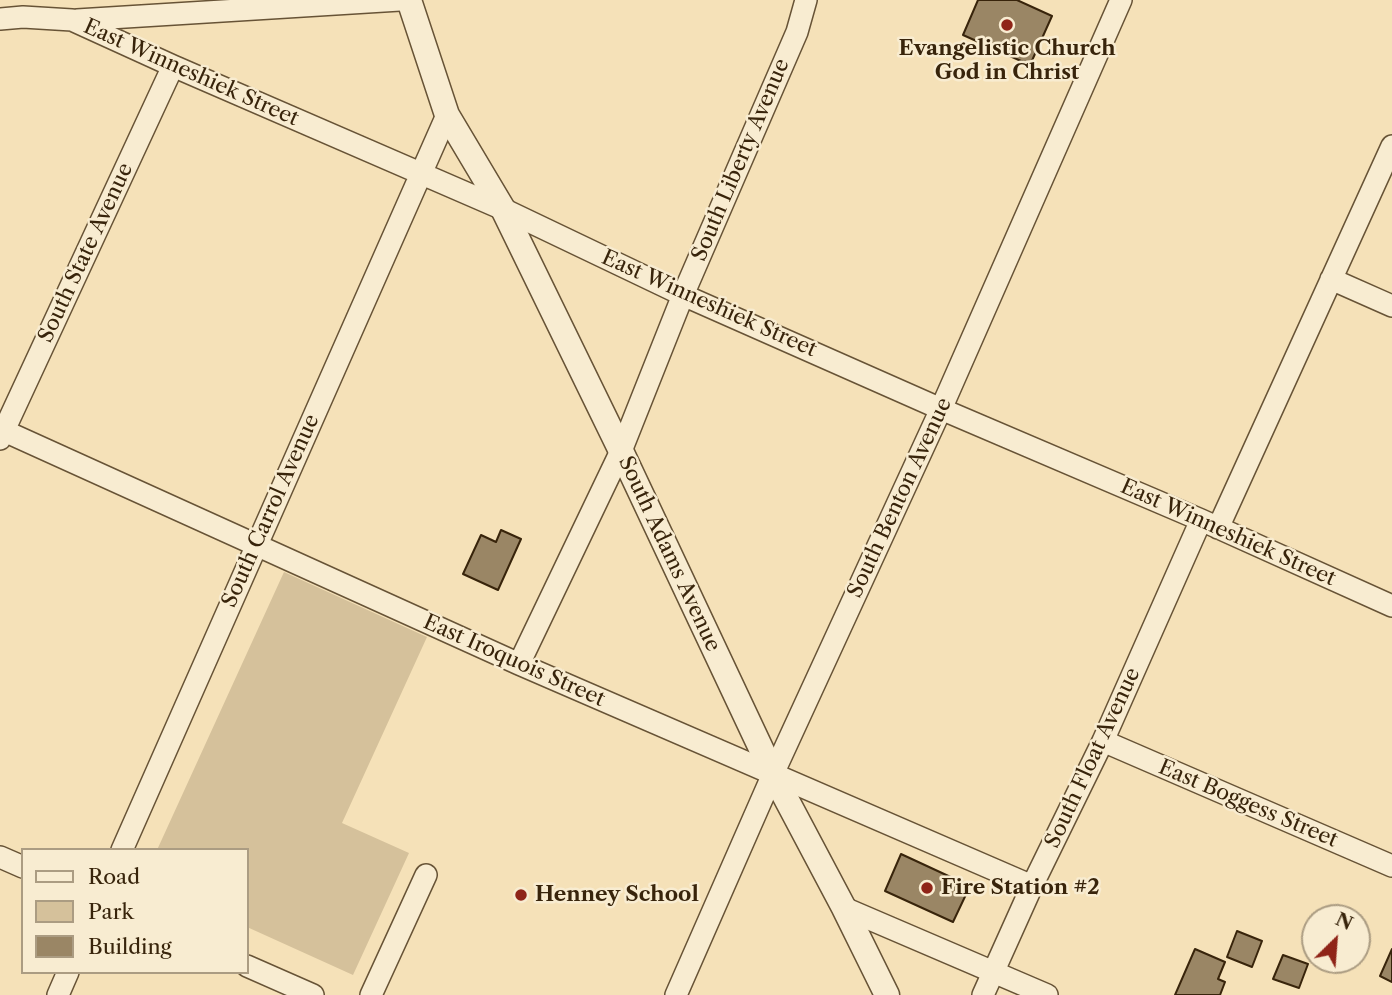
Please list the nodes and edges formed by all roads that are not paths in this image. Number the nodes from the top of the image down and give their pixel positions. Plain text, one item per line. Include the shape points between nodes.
1 (400, 0) edge
2 (409, 0) edge
3 (806, 0) edge
4 (1121, 0) edge
5 (22, 9) edge
6 (0, 19) edge
7 (72, 20) junction
8 (173, 66) junction
9 (447, 115) junction
10 (1392, 146) edge
11 (421, 173) junction
12 (503, 209) junction
13 (1331, 279) junction
14 (683, 295) junction
15 (1392, 306) edge
16 (942, 409) junction
17 (1, 433) edge
18 (621, 451) junction
19 (1209, 524) junction
20 (256, 546) junction
21 (1392, 606) edge
22 (519, 664) junction
23 (1103, 741) junction
24 (773, 775) junction
25 (123, 848) edge
26 (0, 857) edge
27 (21, 866) edge
28 (1392, 866) edge
29 (426, 875) dead end
30 (1032, 886) junction
31 (844, 908) junction
32 (248, 966) edge
33 (993, 972) junction
34 (67, 974) edge
35 (58, 995) edge
36 (313, 995) edge
37 (370, 995) edge
38 (676, 995) edge
39 (887, 995) edge
40 (983, 995) edge
41 (1047, 995) edge

1 - 7 street
2 - 9 street, South Adams Avenue
3 - 14 street, South Liberty Avenue via 797,32
4 - 16 street, South Benton Avenue
5 - 6 street, East Winneshiek Street
5 - 7 street, East Winneshiek Street
7 - 8 street, East Winneshiek Street
8 - 11 street, East Winneshiek Street
8 - 17 street, South State Avenue
9 - 11 street
9 - 12 street, South Adams Avenue
10 - 13 street, South Float Avenue
11 - 12 street, East Winneshiek Street
11 - 20 street, South Carrol Avenue
12 - 14 street, East Winneshiek Street
12 - 18 street, South Adams Avenue
13 - 15 street
13 - 19 street, South Float Avenue
14 - 16 street, East Winneshiek Street
14 - 18 street, South Liberty Avenue
16 - 19 street, East Winneshiek Street
16 - 24 street, South Benton Avenue
17 - 20 street, East Iroquois Street
18 - 22 street, South Liberty Avenue
18 - 24 street, South Adams Avenue
19 - 21 street, East Winneshiek Street
19 - 23 street, South Float Avenue
20 - 22 street, East Iroquois Street
20 - 25 street, South Carrol Avenue
22 - 24 street, East Iroquois Street
23 - 28 street, East Boggess Street
23 - 30 street, South Float Avenue
24 - 30 street, East Iroquois Street
24 - 31 street, South Adams Avenue
24 - 38 street, South Benton Avenue
26 - 27 street
29 - 37 street
30 - 33 street, South Float Avenue
31 - 33 street
31 - 39 street, South Adams Avenue
32 - 36 street
33 - 40 street, South Float Avenue
33 - 41 street
34 - 35 street

